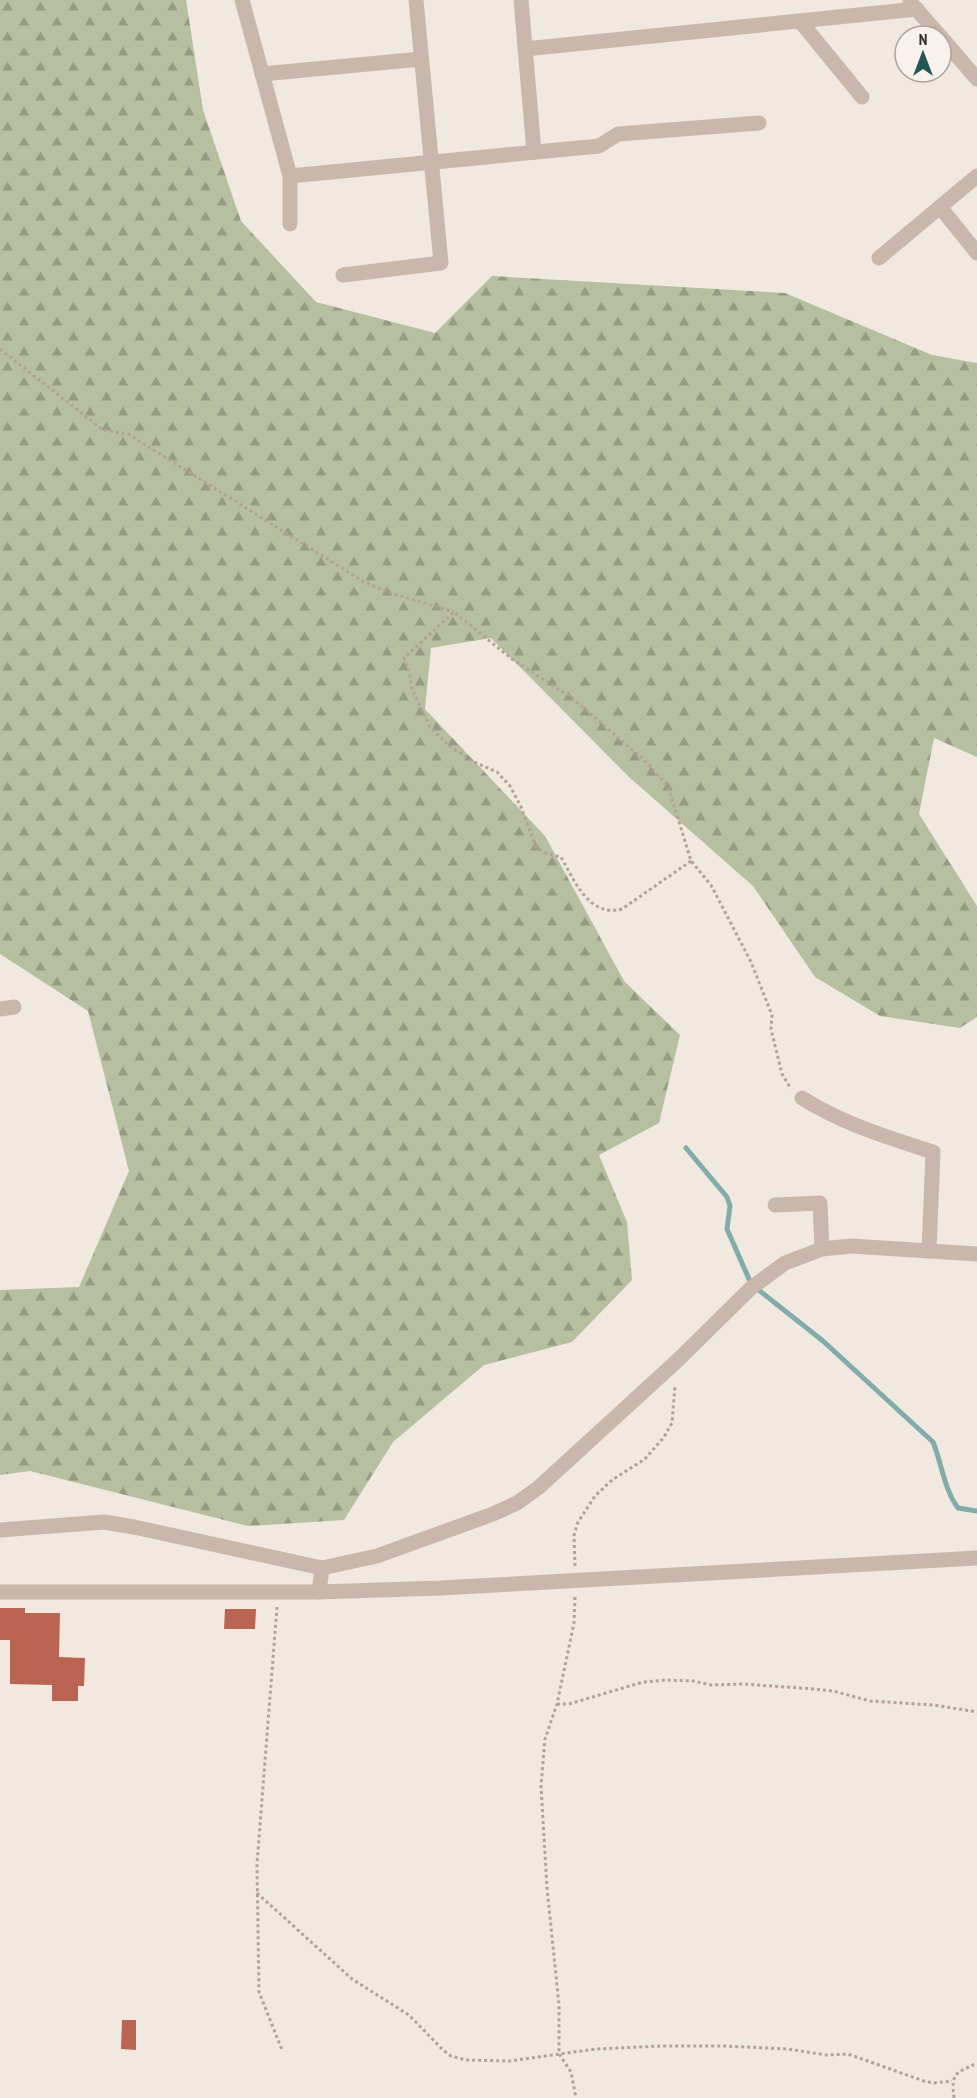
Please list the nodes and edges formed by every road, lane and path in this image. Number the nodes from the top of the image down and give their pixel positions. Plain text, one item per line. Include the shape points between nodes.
1 (242, 0) edge
2 (416, 0) edge
3 (520, 0) edge
4 (913, 5) edge
5 (800, 21) junction
6 (929, 24) edge
7 (525, 49) junction
8 (953, 52) edge
9 (422, 58) junction
10 (262, 74) junction
11 (977, 79) edge
12 (862, 97) dead end
13 (759, 123) dead end
14 (534, 152) junction
15 (432, 162) junction
16 (290, 176) junction
17 (977, 176) edge
18 (940, 207) junction
19 (290, 224) dead end
20 (977, 253) edge
21 (879, 258) dead end
22 (343, 275) dead end
23 (0, 349) edge
24 (454, 612) junction
25 (692, 861) junction
26 (802, 1098) joint
27 (776, 1204) dead end
28 (822, 1249) junction
29 (928, 1251) junction
30 (977, 1254) edge
31 (678, 1360) junction
32 (0, 1530) edge
33 (977, 1558) edge
34 (322, 1568) junction
35 (575, 1580) junction
36 (0, 1592) edge
37 (278, 1592) junction
38 (319, 1592) junction
39 (557, 1704) junction
40 (977, 1712) edge
41 (257, 1893) junction
42 (282, 2050) dead end
43 (559, 2054) junction
44 (977, 2062) edge
45 (952, 2081) junction
46 (576, 2098) edge
47 (954, 2098) edge

1 - 10 street
2 - 9 street
3 - 7 street
4 - 5 street
4 - 6 street
5 - 7 street
5 - 12 street
7 - 14 street
8 - 11 street
9 - 10 street
9 - 15 street
10 - 16 street
13 - 14 street via 618,134 599,146
14 - 15 street
15 - 16 street
15 - 22 street via 441,263
16 - 19 street
17 - 18 street
18 - 20 street
18 - 21 street
23 - 24 path via 103,430 128,434 364,582
24 - 25 path via 512,659 572,698 644,760 668,786
24 - 25 path via 404,658 412,689 430,727 448,746 497,772 510,786 537,847 561,856 581,894 612,912
25 - 26 path via 711,885 751,962 772,1015 771,1029 782,1074
26 - 29 street via 855,1126 933,1152
27 - 28 street via 820,1203
28 - 29 street via 851,1246
28 - 31 street via 785,1263 754,1285
29 - 30 street
31 - 34 street via 517,1503 376,1556
31 - 35 path via 672,1423 664,1437 645,1459 595,1496 578,1522 574,1535
32 - 34 street via 104,1522
33 - 35 street
34 - 38 street
35 - 38 street
35 - 39 path via 574,1623
36 - 37 street
37 - 38 street
37 - 41 path
39 - 40 path via 643,1682 694,1681 814,1689 870,1701
39 - 43 path via 545,1739 541,1786 559,2005
41 - 42 path via 260,1992
41 - 43 path via 352,1979 409,2015 451,2056 509,2061
43 - 45 path via 662,2046 788,2049 848,2054 924,2081
43 - 46 path via 571,2072
44 - 45 path via 955,2074
45 - 47 path

